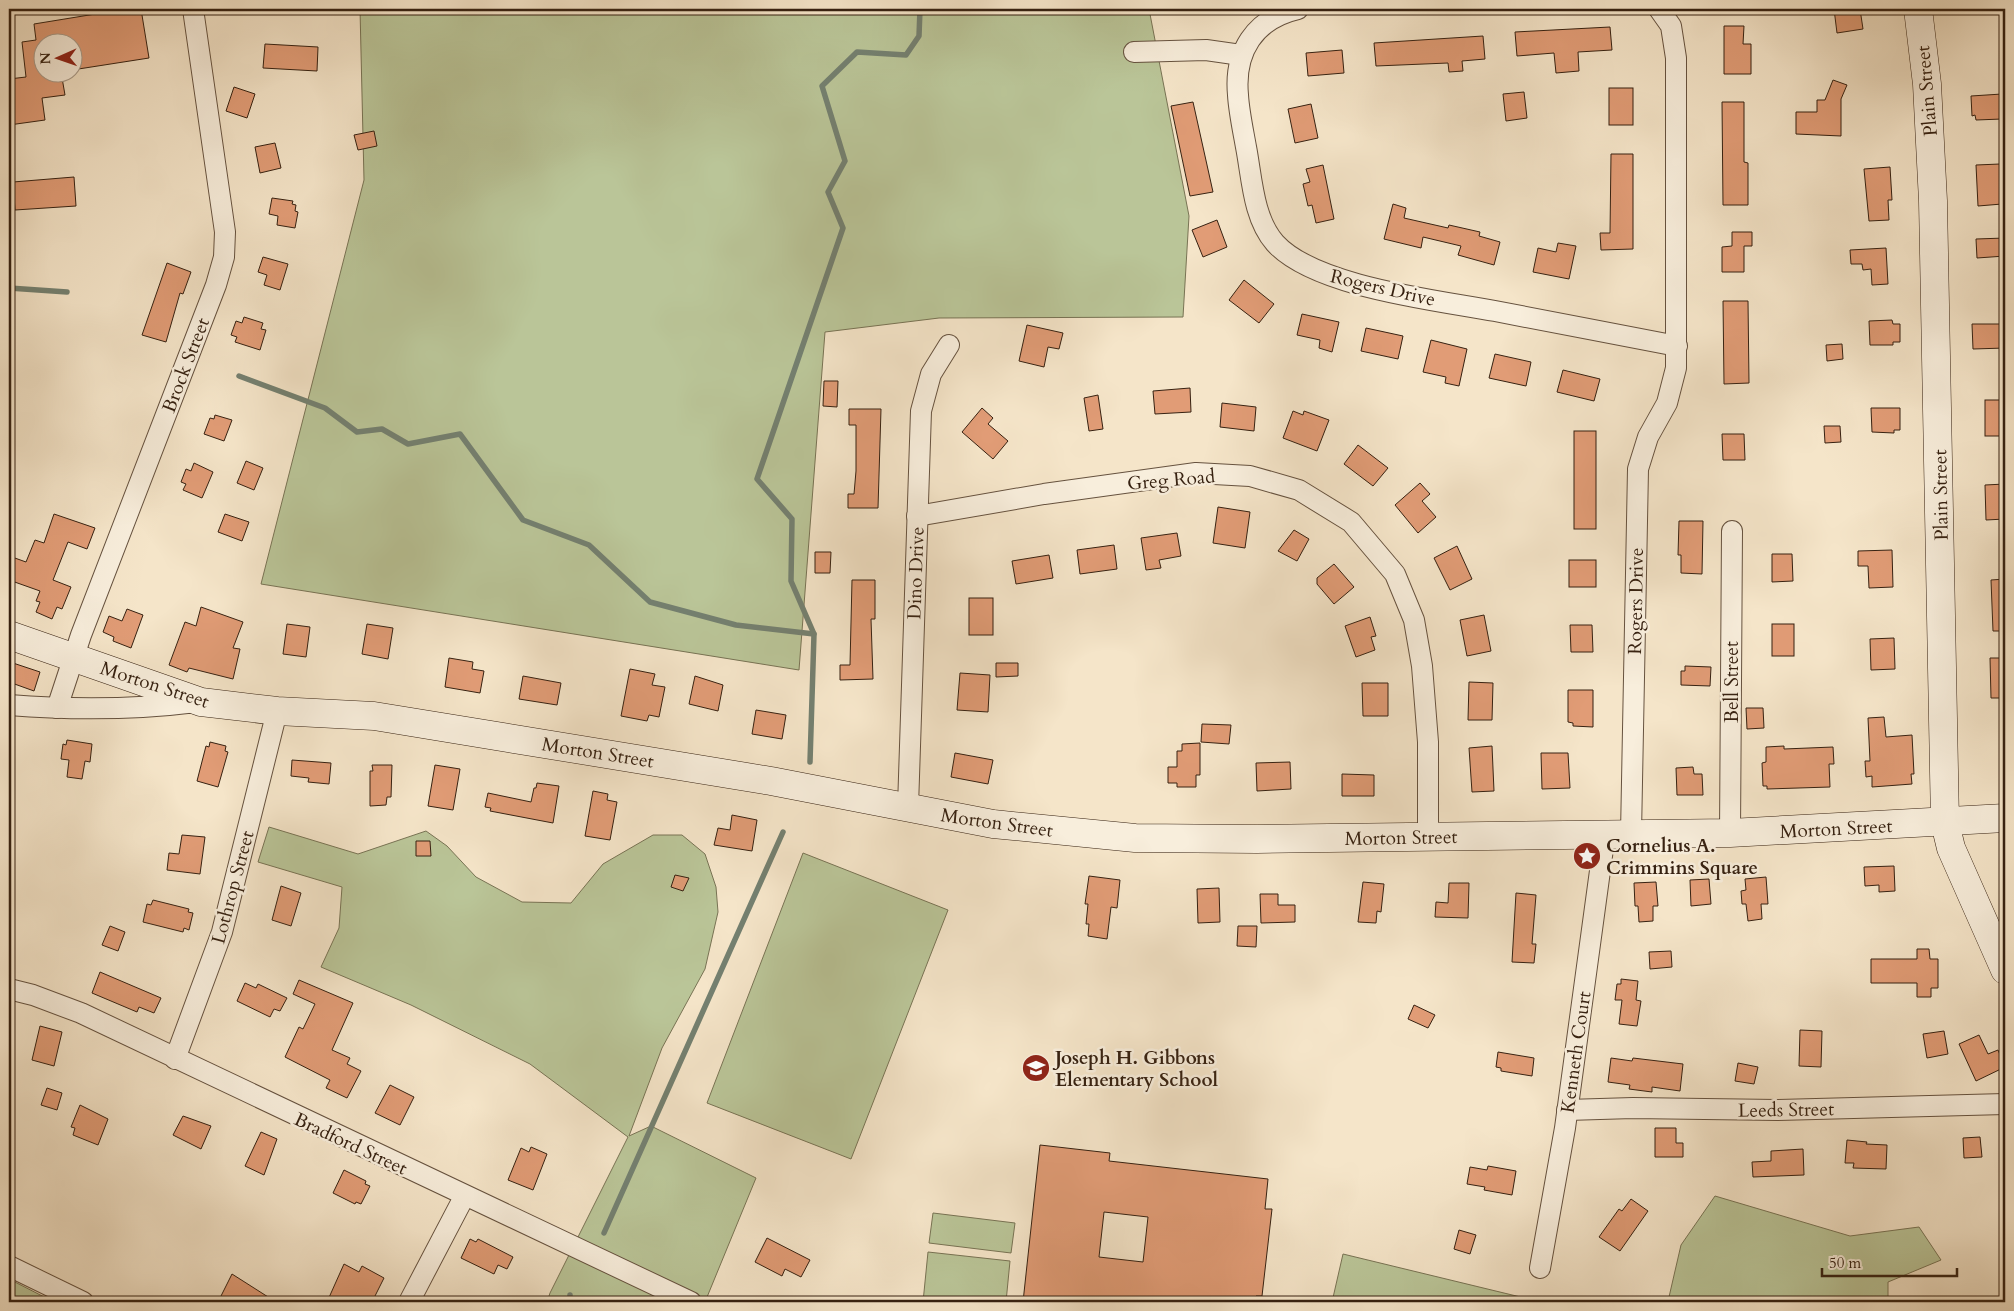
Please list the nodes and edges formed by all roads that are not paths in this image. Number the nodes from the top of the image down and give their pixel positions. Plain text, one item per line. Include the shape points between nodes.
1 (193, 9) edge
2 (1298, 9) edge
3 (1659, 9) edge
4 (1918, 9) edge
5 (1134, 52) dead end
6 (1240, 55) junction
7 (949, 345) dead end
8 (1677, 346) junction
9 (917, 516) junction
10 (1732, 530) dead end
11 (9, 635) edge
12 (74, 657) junction
13 (201, 702) junction
14 (9, 705) edge
15 (56, 708) junction
16 (277, 711) junction
17 (908, 807) junction
18 (2005, 818) edge
19 (1945, 823) junction
20 (1730, 833) junction
21 (1618, 834) junction
22 (1428, 836) junction
23 (2005, 970) edge
24 (9, 989) edge
25 (175, 1059) junction
26 (2005, 1104) edge
27 (1567, 1110) junction
28 (464, 1197) junction
29 (9, 1266) edge
30 (1540, 1268) dead end
31 (83, 1302) edge
32 (409, 1302) edge
33 (691, 1302) edge

1 - 12 street, Brock Street via 225,232 224,257
2 - 6 street via 1267,23 1246,44
3 - 8 street, Rogers Drive via 1671,26 1676,58
4 - 19 street, Plain Street via 1927,84 1933,192
5 - 6 street via 1206,50
6 - 8 street, Rogers Drive via 1238,98 1256,204 1263,226 1287,255 1320,272 1376,288
7 - 9 street, Dino Drive via 931,374 921,411
8 - 21 street, Rogers Drive via 1676,368 1667,403 1642,453 1638,469
9 - 17 street, Dino Drive
9 - 22 street, Greg Road via 1196,473 1250,476 1299,490 1351,522 1395,574 1414,620 1422,666 1428,742
10 - 20 street, Bell Street
11 - 12 street, Morton Street
12 - 13 street, Morton Street
12 - 15 street, Brock Street
13 - 15 street via 157,707
13 - 16 street, Morton Street
14 - 15 street
16 - 17 street, Morton Street via 374,716 685,766
16 - 25 street, Lothrop Street via 222,932
17 - 22 street, Morton Street via 993,824 1135,838
18 - 19 street, Morton Street
19 - 20 street, Morton Street
19 - 23 street, Plain Street via 1951,848
20 - 21 street, Morton Street
21 - 22 street, Morton Street
21 - 27 street, Kenneth Court
24 - 25 street, Bradford Street via 81,1013
25 - 28 street, Bradford Street
26 - 27 street, Leeds Street via 1777,1110
27 - 30 street, Kenneth Court
28 - 32 street
28 - 33 street, Bradford Street
29 - 31 street

